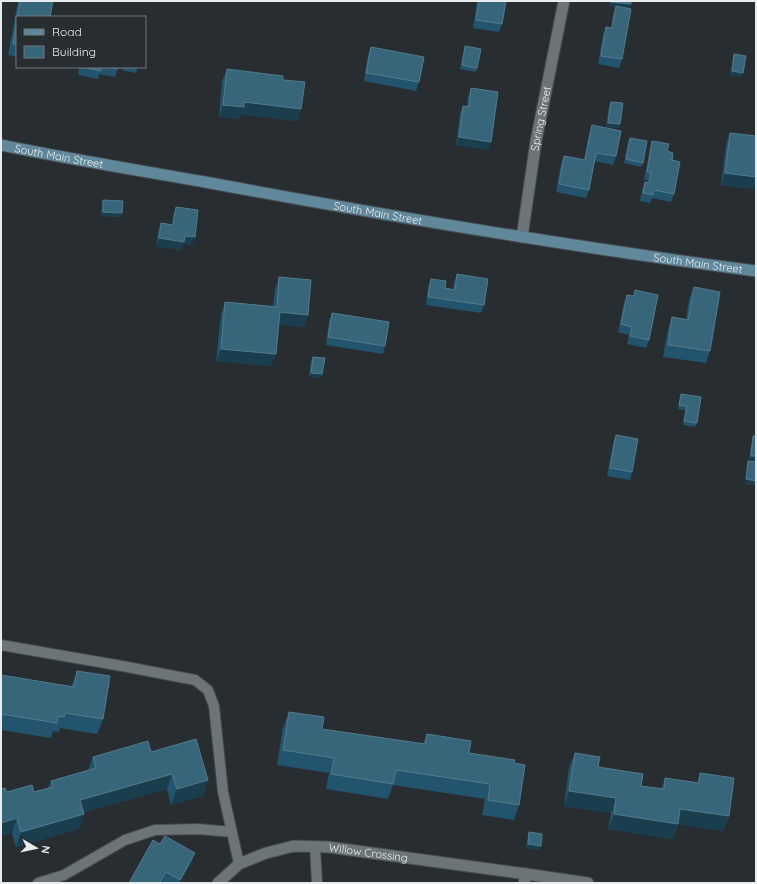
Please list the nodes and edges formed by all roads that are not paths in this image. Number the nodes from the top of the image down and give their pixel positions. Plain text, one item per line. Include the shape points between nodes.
1 (564, 1) edge
2 (1, 144) edge
3 (522, 237) junction
4 (756, 271) edge
5 (1, 645) edge
6 (232, 832) junction
7 (315, 847) junction
8 (239, 864) junction
9 (525, 879) edge
10 (38, 883) edge
11 (218, 883) edge
12 (317, 883) edge
13 (588, 883) edge

1 - 3 street, Spring Street via 536,141
2 - 3 main road, South Main Street
3 - 4 main road, South Main Street
5 - 6 lane via 195,680 208,690 214,706 223,792
6 - 8 lane
6 - 10 lane via 198,829 155,830 126,840 64,875
7 - 8 street, Willow Crossing via 294,846 266,853
7 - 9 street, Willow Crossing
7 - 12 lane
8 - 11 street, Willow Crossing
9 - 13 street, Willow Crossing

